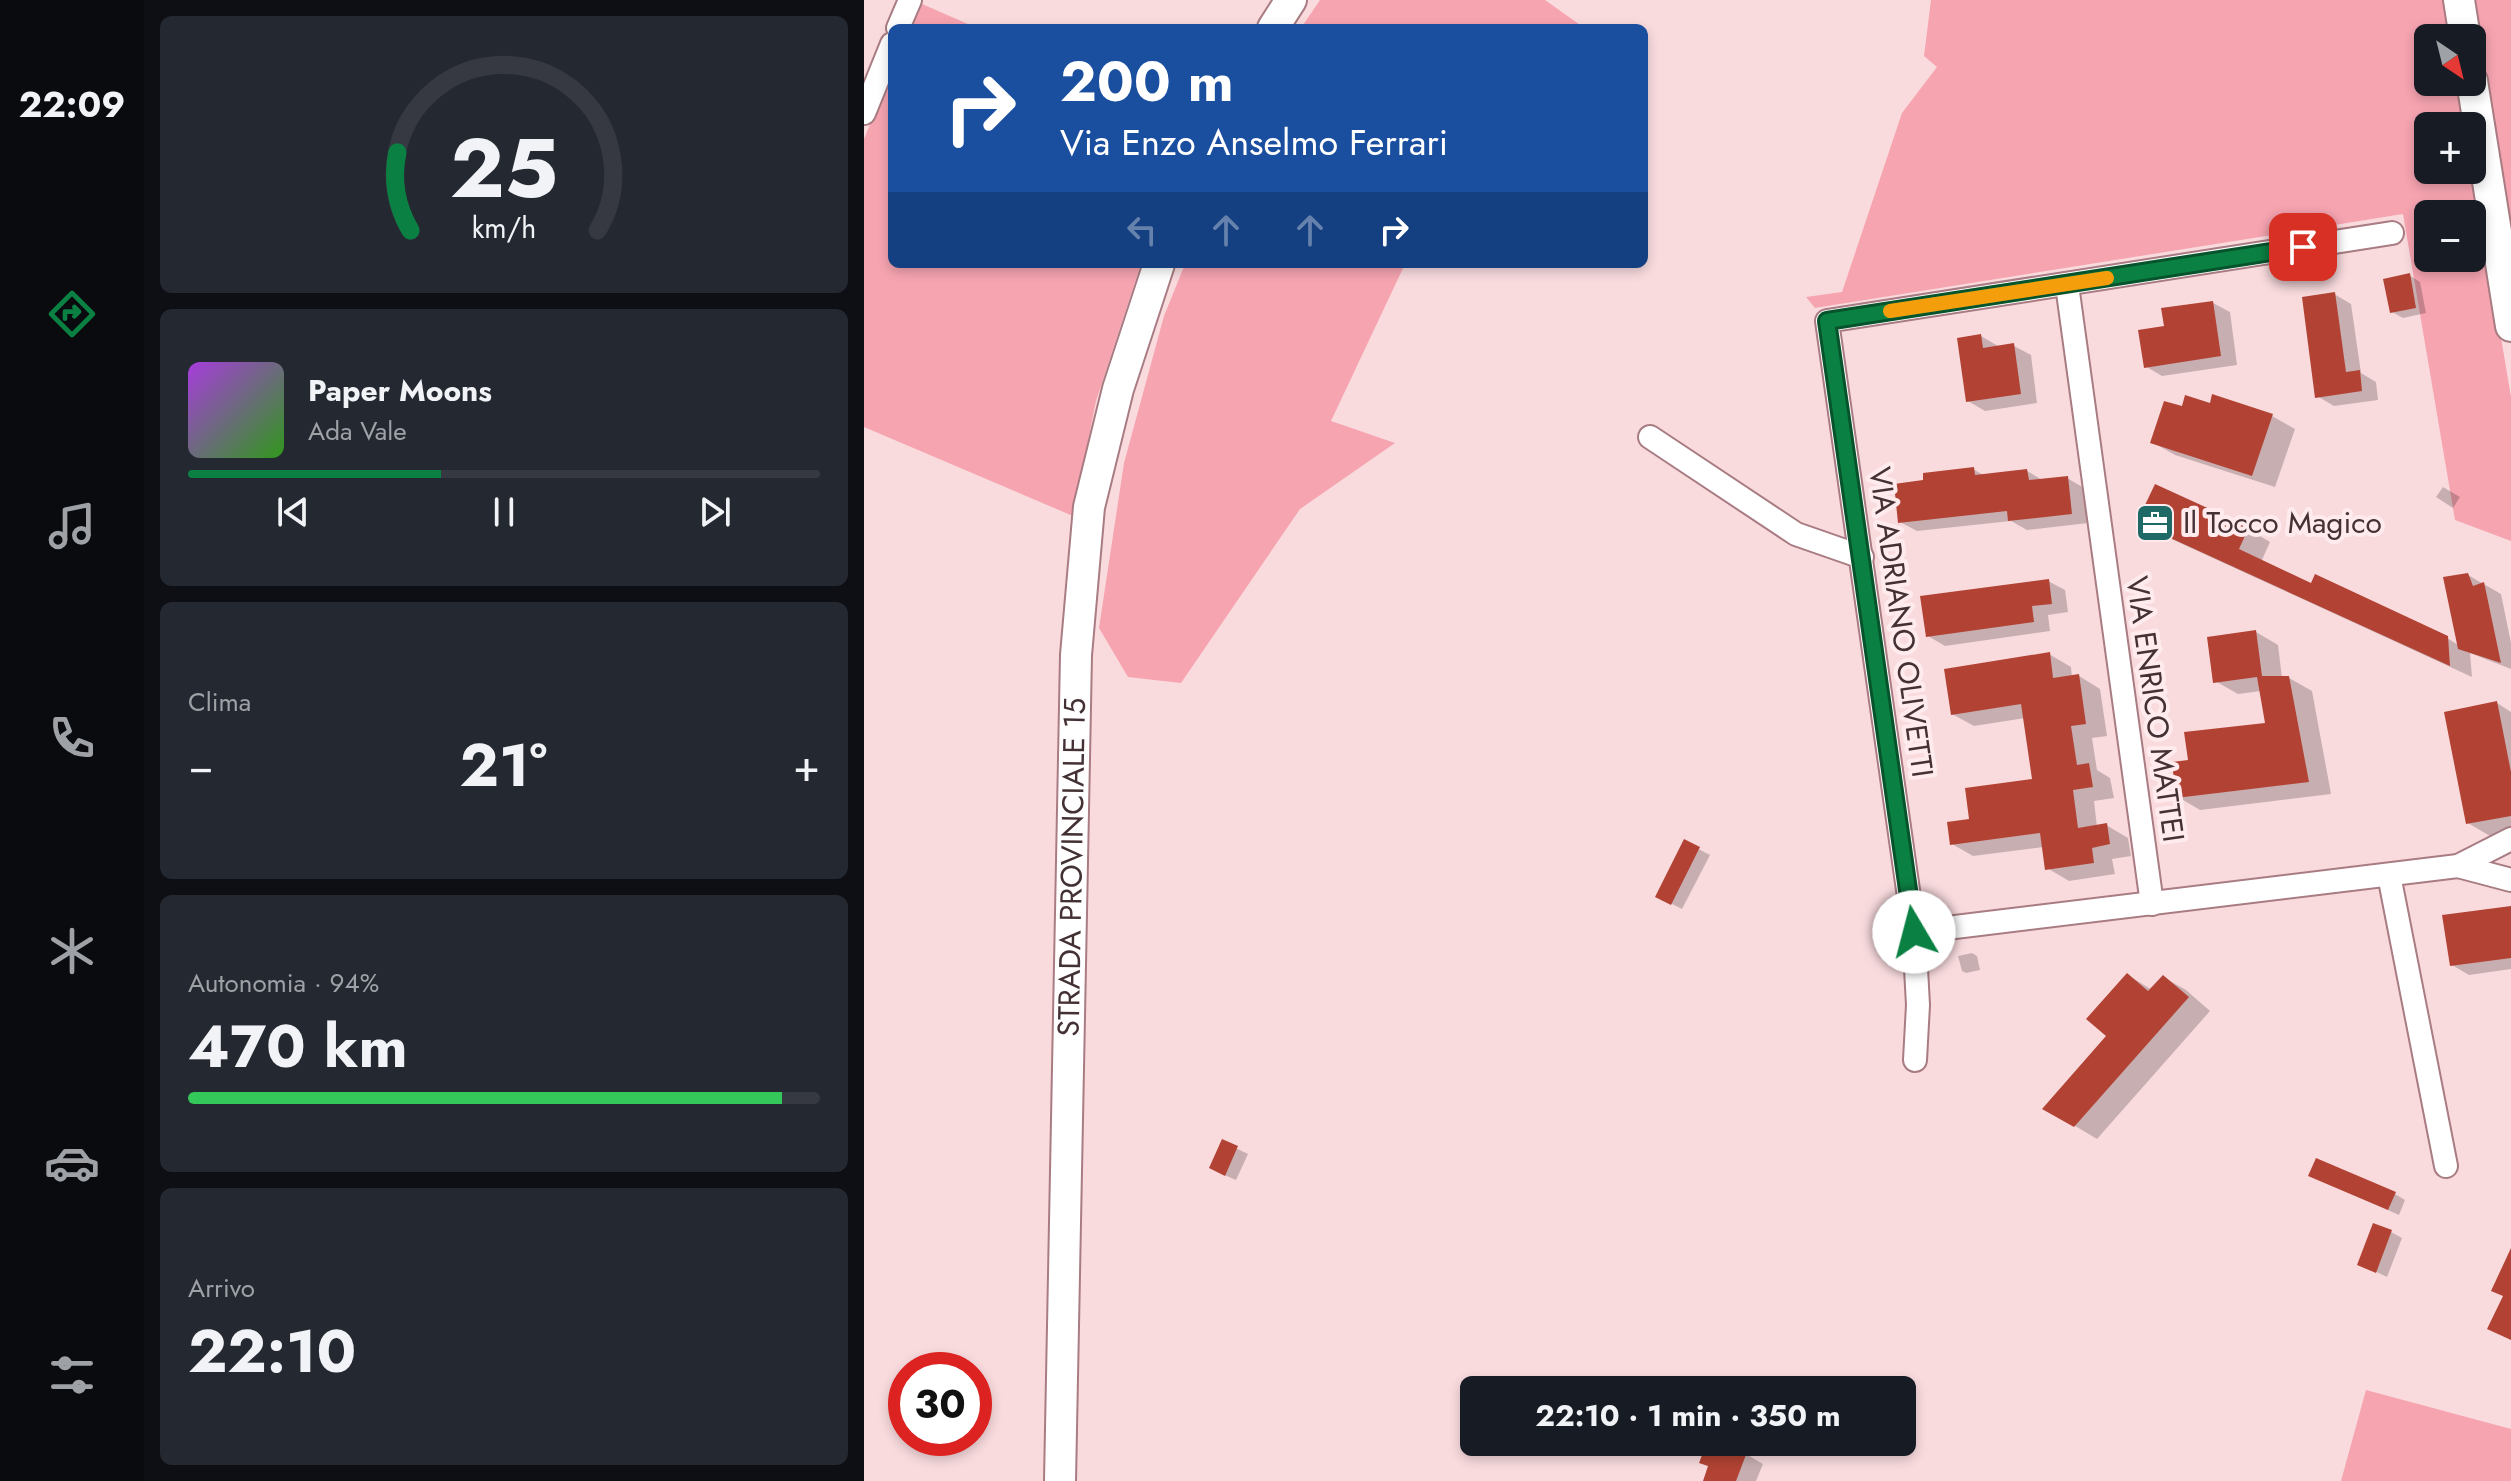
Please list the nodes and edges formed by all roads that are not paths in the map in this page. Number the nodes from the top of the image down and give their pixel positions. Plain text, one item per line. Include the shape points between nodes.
1 (910, 0) edge
2 (1291, 0) edge
3 (2459, 0) edge
4 (900, 24) edge
5 (1276, 24) edge
6 (2463, 24) edge
7 (888, 54) edge
8 (2474, 96) edge
9 (864, 113) edge
10 (2392, 233) dead end
11 (1158, 268) edge
12 (2067, 285) junction
13 (2511, 326) edge
14 (1650, 437) dead end
15 (1862, 557) junction
16 (2511, 839) edge
17 (2458, 866) junction
18 (2389, 875) junction
19 (2511, 880) edge
20 (2152, 904) junction
21 (1914, 932) junction
22 (1915, 1060) dead end
23 (2446, 1166) dead end
24 (1060, 1481) edge

1 - 4 street
2 - 5 main road
3 - 6 main road
7 - 9 street
8 - 13 main road
10 - 12 street
11 - 24 main road, STRADA PROVINCIALE 15 via 1118,389 1089,507 1075,667
12 - 15 street, VIA ADRIANO OLIVETTI via 1827,321
12 - 20 street, VIA ENRICO MATTEI
14 - 15 street via 1796,534
15 - 21 street, VIA ADRIANO OLIVETTI
16 - 17 street
17 - 18 street
17 - 19 street
18 - 20 street
18 - 23 street
20 - 21 street
21 - 22 street, VIA ADRIANO OLIVETTI

